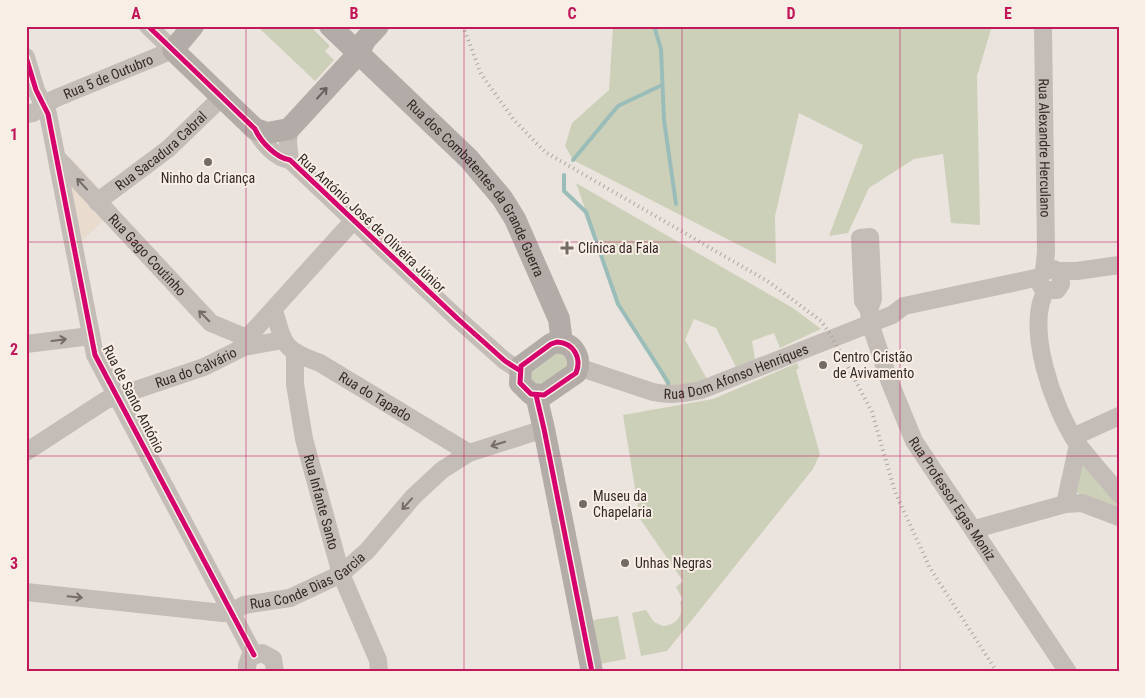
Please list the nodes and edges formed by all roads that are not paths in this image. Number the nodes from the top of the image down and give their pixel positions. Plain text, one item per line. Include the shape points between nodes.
1 (148, 26) edge
2 (192, 26) edge
3 (330, 26) edge
4 (378, 26) edge
5 (393, 26) edge
6 (1043, 26) edge
7 (1054, 26) edge
8 (172, 50) junction
9 (359, 53) junction
10 (26, 57) edge
11 (222, 97) junction
12 (45, 105) junction
13 (26, 114) edge
14 (255, 129) junction
15 (289, 129) junction
16 (58, 159) junction
17 (290, 160) junction
18 (98, 202) junction
19 (354, 220) junction
20 (1119, 265) edge
21 (1119, 276) edge
22 (1049, 278) junction
23 (274, 310) junction
24 (870, 316) junction
25 (91, 336) junction
26 (283, 340) junction
27 (246, 342) junction
28 (562, 342) junction
29 (26, 344) edge
30 (295, 354) junction
31 (578, 368) junction
32 (519, 370) junction
33 (118, 395) junction
34 (536, 395) junction
35 (1119, 416) edge
36 (544, 429) junction
37 (1076, 441) junction
38 (26, 452) edge
39 (469, 453) junction
40 (1119, 494) edge
41 (1065, 504) junction
42 (1119, 517) edge
43 (975, 529) junction
44 (341, 574) junction
45 (26, 592) edge
46 (232, 612) junction
47 (254, 655) junction
48 (280, 671) edge
49 (247, 672) edge
50 (380, 672) edge
51 (592, 672) edge
52 (1068, 672) edge

1 - 8 street, Rua António José de Oliveira Júnior
2 - 8 main road, Rua 5 de Outubro
3 - 9 main road, Rua dos Combatentes da Grande Guerra
4 - 9 main road via 365,40
5 - 9 main road via 374,46
6 - 22 street, Rua Alexandre Herculano
7 - 22 street, Rua Alexandre Herculano via 1056,251
8 - 11 main road, Rua António José de Oliveira Júnior
8 - 12 street, Rua 5 de Outubro
15 -> 9 main road
9 - 28 main road, Rua dos Combatentes da Grande Guerra via 469,159 502,198 515,219 559,319
10 - 12 street, Rua de Santo António via 36,90
11 - 14 main road, Rua António José de Oliveira Júnior
11 - 18 street, Rua Sacadura Cabral via 168,149
12 - 13 street, Rua 5 de Outubro
12 - 16 street, Rua de Santo António
14 - 15 main road via 268,133
14 - 17 street, Rua António José de Oliveira Júnior via 258,138 282,158
15 - 17 street, Rua António José de Oliveira Júnior
18 -> 16 street, Rua Gago Coutinho
16 - 25 street, Rua de Santo António
17 - 19 street, Rua António José de Oliveira Júnior
27 -> 18 street, Rua Gago Coutinho via 211,323
19 - 23 street, Rua do Calvário
19 - 32 street, Rua António José de Oliveira Júnior via 458,319
20 - 22 street, Rua Dom Afonso Henriques
21 - 22 street, Rua Dom Afonso Henriques
22 - 24 street, Rua Dom Afonso Henriques via 906,315
22 - 37 street via 1040,302 1040,341 1046,375
23 - 26 street
23 - 27 street, Rua do Calvário
24 - 31 street, Rua Dom Afonso Henriques via 701,390 679,394 653,392
24 - 43 street, Rua Professor Egas Moniz via 888,380 914,441
29 -> 25 street
25 - 33 street, Rua de Santo António via 95,355
26 - 27 street, Rua do Calvário
26 - 30 street, Rua do Tapado
27 - 33 street, Rua do Calvário via 204,367
28 - 31 main road via 574,350
28 - 32 main road via 551,344 522,364
30 - 39 street, Rua do Tapado via 320,363
30 - 44 street, Rua Infante Santo via 295,384 304,439
31 - 34 main road via 572,377 544,395
32 - 34 main road, Rua António José de Oliveira Júnior via 523,388
33 - 38 street, Rua do Calvário
33 - 46 street, Rua de Santo António
34 - 36 main road
35 - 37 street
36 -> 39 street, Rua Conde Dias Garcia
36 - 51 main road
37 - 40 street
37 - 41 street
39 -> 44 street, Rua Conde Dias Garcia via 442,470 420,490 367,552
41 - 42 street via 1082,503
41 - 43 street
43 - 52 street, Rua Professor Egas Moniz
44 - 46 street, Rua Conde Dias Garcia via 290,598 244,604
44 - 50 street, Rua Infante Santo via 378,660
45 -> 46 street, Rua Conde Dias Garcia
46 - 47 street, Rua de Santo António
47 - 48 street via 270,656
47 - 49 street via 248,661

